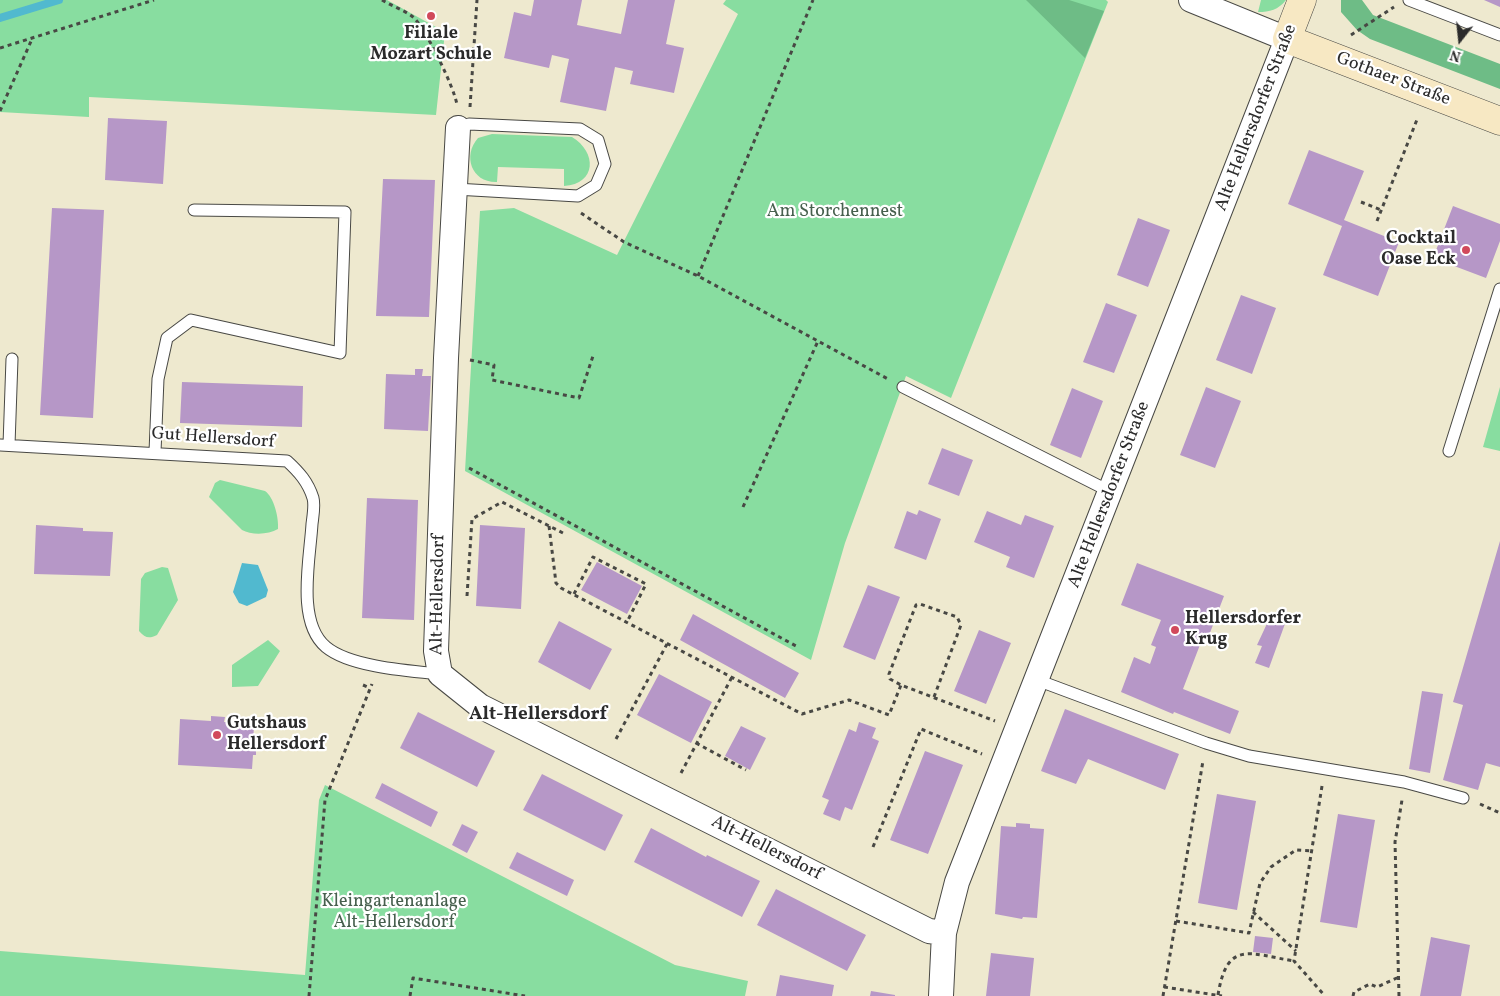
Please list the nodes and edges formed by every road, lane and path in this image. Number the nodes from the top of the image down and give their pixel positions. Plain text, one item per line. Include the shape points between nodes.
1 (154, 0) edge
2 (382, 0) edge
3 (477, 0) edge
4 (814, 0) edge
5 (1191, 0) edge
6 (1302, 0) edge
7 (1404, 2) edge
8 (1216, 5) edge
9 (1500, 35) edge
10 (1349, 36) dead end
11 (32, 38) junction
12 (1287, 39) junction
13 (0, 48) edge
14 (471, 93) dead end
15 (0, 111) edge
16 (1419, 114) dead end
17 (1500, 120) edge
18 (458, 128) junction
19 (455, 189) junction
20 (554, 195) junction
21 (1361, 202) dead end
22 (194, 210) dead end
23 (1381, 210) junction
24 (1377, 222) dead end
25 (698, 276) junction
26 (1500, 289) edge
27 (818, 341) junction
28 (594, 356) dead end
29 (446, 358) junction
30 (12, 359) dead end
31 (903, 387) joint
32 (4, 445) edge
33 (1449, 451) dead end
34 (155, 452) junction
35 (469, 468) dead end
36 (1111, 492) junction
37 (743, 507) dead end
38 (549, 526) junction
39 (562, 533) dead end
40 (574, 594) junction
41 (467, 596) dead end
42 (626, 622) junction
43 (667, 644) junction
44 (796, 646) dead end
45 (440, 674) junction
46 (732, 677) junction
47 (1037, 680) junction
48 (363, 685) dead end
49 (901, 685) junction
50 (370, 688) dead end
51 (934, 697) junction
52 (364, 700) dead end
53 (1002, 724) dead end
54 (616, 739) dead end
55 (696, 743) junction
56 (1206, 743) junction
57 (989, 757) dead end
58 (1325, 768) junction
59 (746, 770) dead end
60 (680, 773) dead end
61 (1404, 782) junction
62 (1463, 798) dead end
63 (874, 847) dead end
64 (1312, 850) junction
65 (1253, 912) junction
66 (1176, 921) junction
67 (944, 932) junction
68 (1296, 951) junction
69 (1294, 961) junction
70 (1399, 977) junction
71 (1164, 987) junction
72 (309, 996) edge
73 (410, 996) edge
74 (524, 996) edge
75 (941, 996) edge
76 (1163, 996) edge
77 (1220, 996) edge
78 (1325, 996) edge
79 (1353, 996) edge
80 (1399, 996) edge

1 - 11 path
2 - 18 path via 414,18 421,27 451,84 457,102
3 - 14 path
4 - 25 path
5 - 8 street
6 - 12 street, Alte Hellersdorfer Straße
7 - 9 lane
7 - 10 path via 1382,12
8 - 12 street
11 - 13 path
11 - 15 path
12 - 17 street, Gothaer Straße
12 - 36 street, Alte Hellersdorfer Straße
16 - 23 path
18 - 19 street, Alt-Hellersdorf
18 - 20 lane via 469,124 580,129 598,140 605,164 596,185 578,196
19 - 20 lane
19 - 29 street, Alt-Hellersdorf
20 - 25 path via 624,242
21 - 23 path
22 - 34 lane via 345,212 340,353 192,320 167,338 158,379
23 - 24 path
25 - 27 path
26 - 33 lane
27 - 31 path
27 - 37 path
28 - 29 path via 579,398 492,380 494,365
29 - 45 street, Alt-Hellersdorf via 436,650
30 - 32 lane
31 - 36 lane
32 - 34 lane, Gut Hellersdorf
34 - 45 lane, Gut Hellersdorf via 287,461 304,477 314,499 307,607 312,630 327,648 378,668
35 - 44 path
36 - 47 street, Alte Hellersdorfer Straße
38 - 39 path
38 - 40 path via 556,582
38 - 41 path via 502,502 472,519
40 - 42 path
40 - 42 path via 593,557 646,584
42 - 43 path
43 - 46 path
43 - 54 path
45 - 67 street, Alt-Hellersdorf via 480,706 929,931
46 - 49 path via 802,714 849,700 889,715
46 - 55 path
47 - 56 lane
47 - 67 street, Alte Hellersdorfer Straße via 957,882
48 - 50 path
49 - 51 path
49 - 51 path via 890,679 889,674 916,605 920,604 957,617 961,626
51 - 53 path
52 - 72 path via 325,800
55 - 59 path
55 - 60 path
56 - 58 lane via 1249,756
56 - 66 path
57 - 63 path via 920,729
58 - 61 lane
58 - 64 path
61 - 62 lane
61 - 70 path via 1395,842
64 - 65 path via 1296,850 1271,866 1260,883
64 - 68 path
65 - 66 path via 1249,933
65 - 68 path
66 - 71 path
67 - 75 street, Alte Hellersdorfer Straße
68 - 69 path
69 - 77 path via 1250,954 1234,957 1224,970
69 - 78 path
70 - 79 path via 1377,987 1370,984 1360,988
70 - 80 path
71 - 76 path
71 - 77 path
73 - 74 path via 412,978

